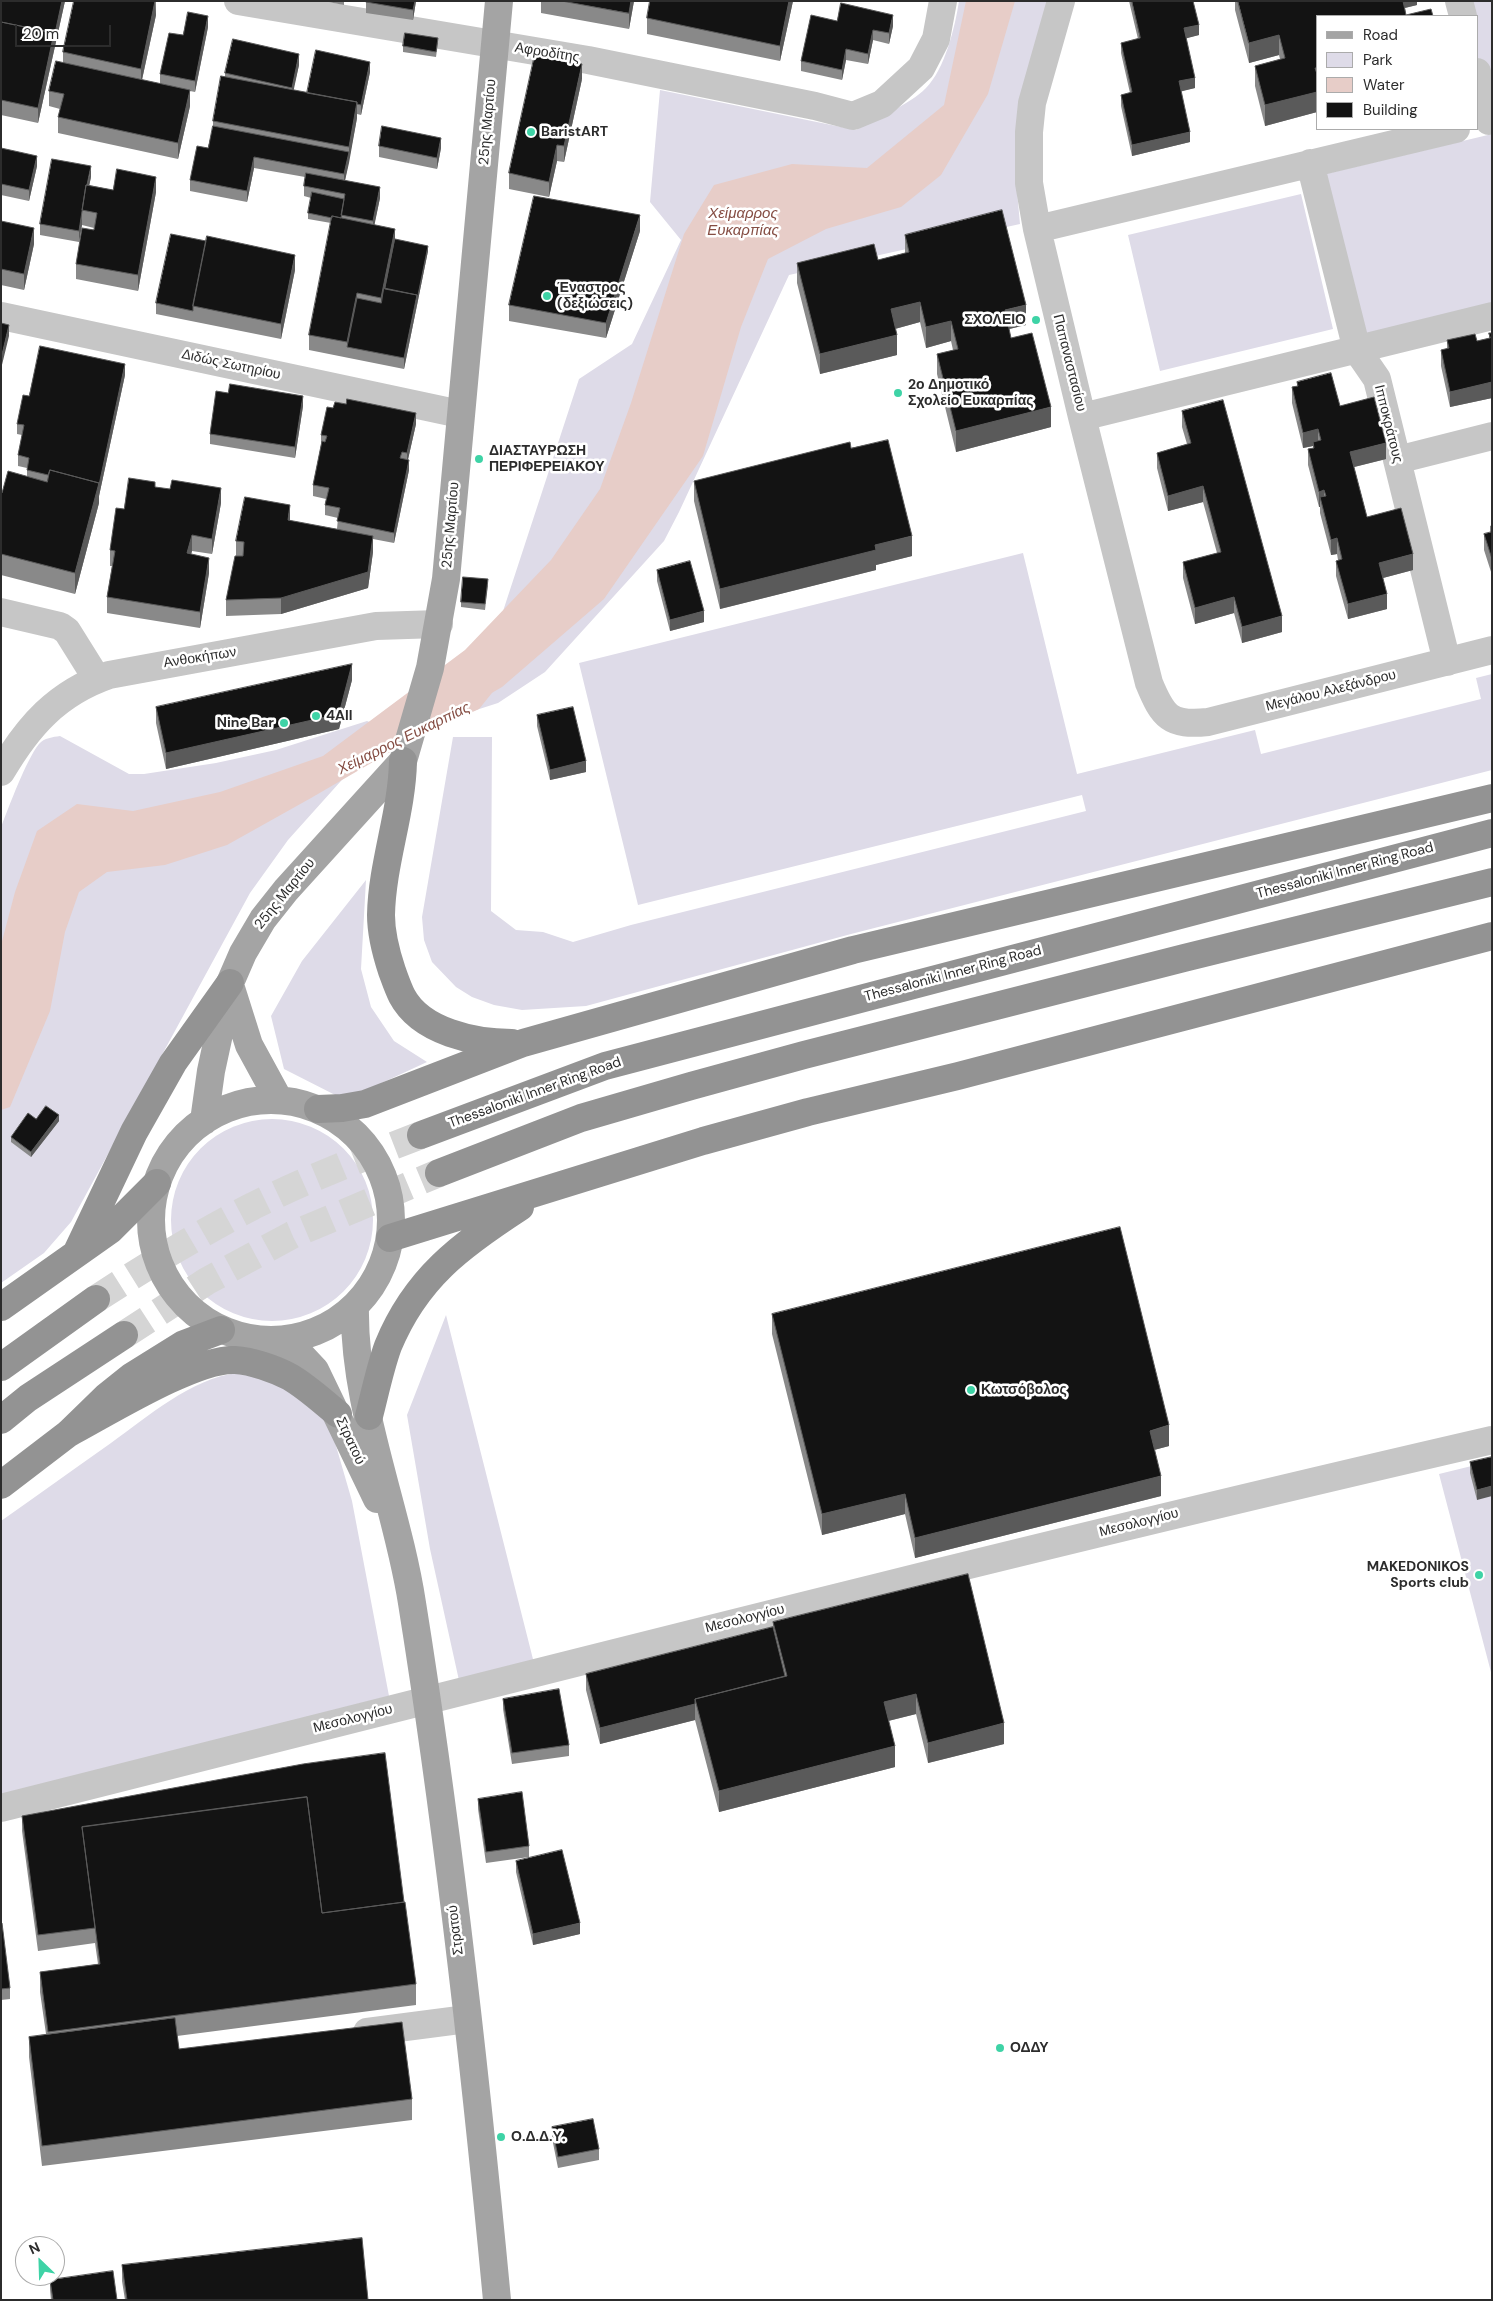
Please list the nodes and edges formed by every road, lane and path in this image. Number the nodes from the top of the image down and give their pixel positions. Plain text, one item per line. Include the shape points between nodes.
1 (238, 1) edge
2 (499, 1) edge
3 (942, 1) edge
4 (1061, 1) edge
5 (1460, 1) edge
6 (1463, 15) edge
7 (495, 44) junction
8 (1478, 78) edge
9 (1486, 122) edge
10 (1452, 130) edge
11 (1310, 163) junction
12 (1037, 228) junction
13 (1, 316) edge
14 (1492, 316) edge
15 (1357, 350) junction
16 (460, 414) junction
17 (1082, 417) junction
18 (1492, 436) edge
19 (1397, 460) junction
20 (1, 612) edge
21 (439, 624) junction
22 (1492, 650) edge
23 (1448, 662) junction
24 (97, 679) junction
25 (1170, 719) joint
26 (403, 761) junction
27 (1, 772) edge
28 (1492, 798) edge
29 (1492, 833) edge
30 (1492, 882) edge
31 (1492, 936) edge
32 (230, 984) junction
33 (523, 1043) junction
34 (279, 1100) junction
35 (318, 1109) junction
36 (204, 1121) junction
37 (421, 1135) tunnel mouth
38 (439, 1173) tunnel mouth
39 (156, 1184) junction
40 (546, 1190) junction
41 (390, 1238) junction
42 (76, 1254) junction
43 (96, 1299) tunnel mouth
44 (1, 1307) edge
45 (354, 1307) junction
46 (221, 1330) junction
47 (124, 1335) tunnel mouth
48 (271, 1340) junction
49 (1, 1367) edge
50 (338, 1414) junction
51 (368, 1416) junction
52 (1, 1420) edge
53 (69, 1433) junction
54 (1492, 1440) edge
55 (1, 1485) edge
56 (406, 1562) junction
57 (428, 1700) junction
58 (1, 1808) edge
59 (467, 2019) junction
60 (339, 2036) edge
61 (497, 2300) edge

1 - 7 street, Αφροδίτης
2 - 7 main road, 25ης Μαρτίου
3 - 7 street, Αφροδίτης via 936,38 920,68 882,104 853,116 588,60
4 - 12 street, Παπαναστασίου via 1032,103 1029,183
5 - 6 street
7 - 16 main road, 25ης Μαρτίου
8 - 9 street
10 - 11 street
11 - 12 street
11 - 15 street, Ιπποκράτους
12 - 17 street, Παπαναστασίου
13 - 16 street, Διδώς Σωτηρίου
14 - 15 street
15 - 17 street
15 - 19 street, Ιπποκράτους via 1377,379
16 - 21 main road, 25ης Μαρτίου
17 - 25 street, Παπαναστασίου via 1149,683
18 - 19 street
19 - 23 street, Ιπποκράτους
20 - 24 street via 60,626 67,631
21 - 24 street, Ανθοκήπων via 376,626
21 - 26 main road, 25ης Μαρτίου
22 - 23 street, Μεγάλου Αλεξάνδρου
23 - 25 street, Μεγάλου Αλεξάνδρου via 1208,722 1187,724
24 - 27 street, Ανθοκήπων via 74,690 50,708 23,739
26 - 32 main road, 25ης Μαρτίου via 263,919
26 - 33 highway via 403,781 381,916 386,954 402,997 431,1024 453,1034 469,1040
28 - 33 highway via 870,945
29 - 37 highway, Thessaloniki Inner Ring Road via 605,1066
30 - 38 highway via 701,1083 581,1118
31 - 40 highway via 958,1076 808,1112
32 - 34 main road via 249,1045
32 - 36 main road, 25ης Μαρτίου via 214,1054
32 - 42 highway via 173,1063 130,1141
33 - 35 highway via 366,1104
34 - 35 main road
34 - 36 main road via 240,1104
35 - 41 main road via 351,1130 376,1161 390,1198
36 - 39 main road via 175,1148
39 - 42 highway via 110,1230
39 - 46 main road via 151,1227 161,1269 192,1311
40 - 41 highway
40 - 51 highway via 472,1239 430,1277 408,1307 388,1347
41 - 45 main road via 378,1275
42 - 44 highway
43 - 49 highway
45 - 48 main road via 307,1335
45 - 51 main road, Στρατού via 356,1355
46 - 48 main road via 246,1338
46 - 53 highway via 184,1344 150,1364 106,1397
47 - 52 highway via 28,1398
48 - 50 main road, Στρατού via 308,1361
50 - 53 highway via 290,1377 235,1360 197,1368
50 - 56 main road, Στρατού
51 - 56 main road, Στρατού
53 - 55 highway
54 - 57 street, Μεσολογγίου via 804,1604
56 - 57 main road, Στρατού
57 - 58 street, Μεσολογγίου
57 - 59 main road, Στρατού
59 - 60 street
59 - 61 main road, Στρατού

